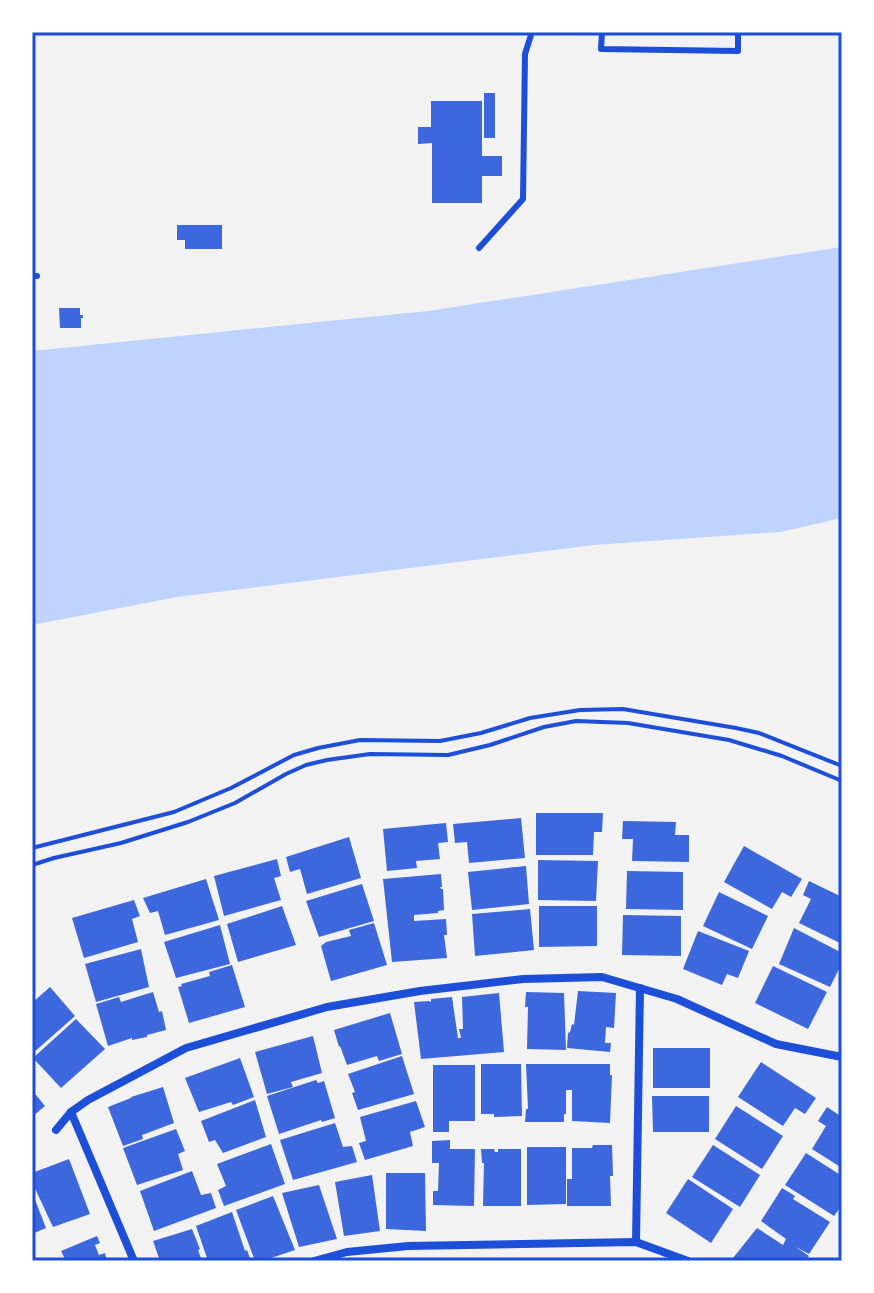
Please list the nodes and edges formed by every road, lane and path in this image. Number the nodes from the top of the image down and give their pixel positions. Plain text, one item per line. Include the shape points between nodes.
1 (532, 32) edge
2 (602, 32) edge
3 (738, 32) edge
4 (479, 248) dead end
5 (842, 766) edge
6 (842, 781) edge
7 (32, 848) edge
8 (32, 865) edge
9 (640, 988) junction
10 (842, 1057) edge
11 (71, 1112) junction
12 (56, 1130) dead end
13 (636, 1242) junction
14 (134, 1261) edge
15 (314, 1261) edge
16 (688, 1261) edge

1 - 4 lane via 525,54 523,199
2 - 3 lane via 601,49 738,51
5 - 7 path via 736,728 623,709 580,710 440,741 360,740 318,748 174,812
6 - 8 path via 729,740 628,723 576,721 448,755 370,754 316,763 188,822
9 - 10 street via 776,1044
9 - 11 street via 602,977 523,979 327,1007 186,1048
9 - 13 street
11 - 12 street
11 - 14 street
13 - 15 street via 408,1246
13 - 16 street

